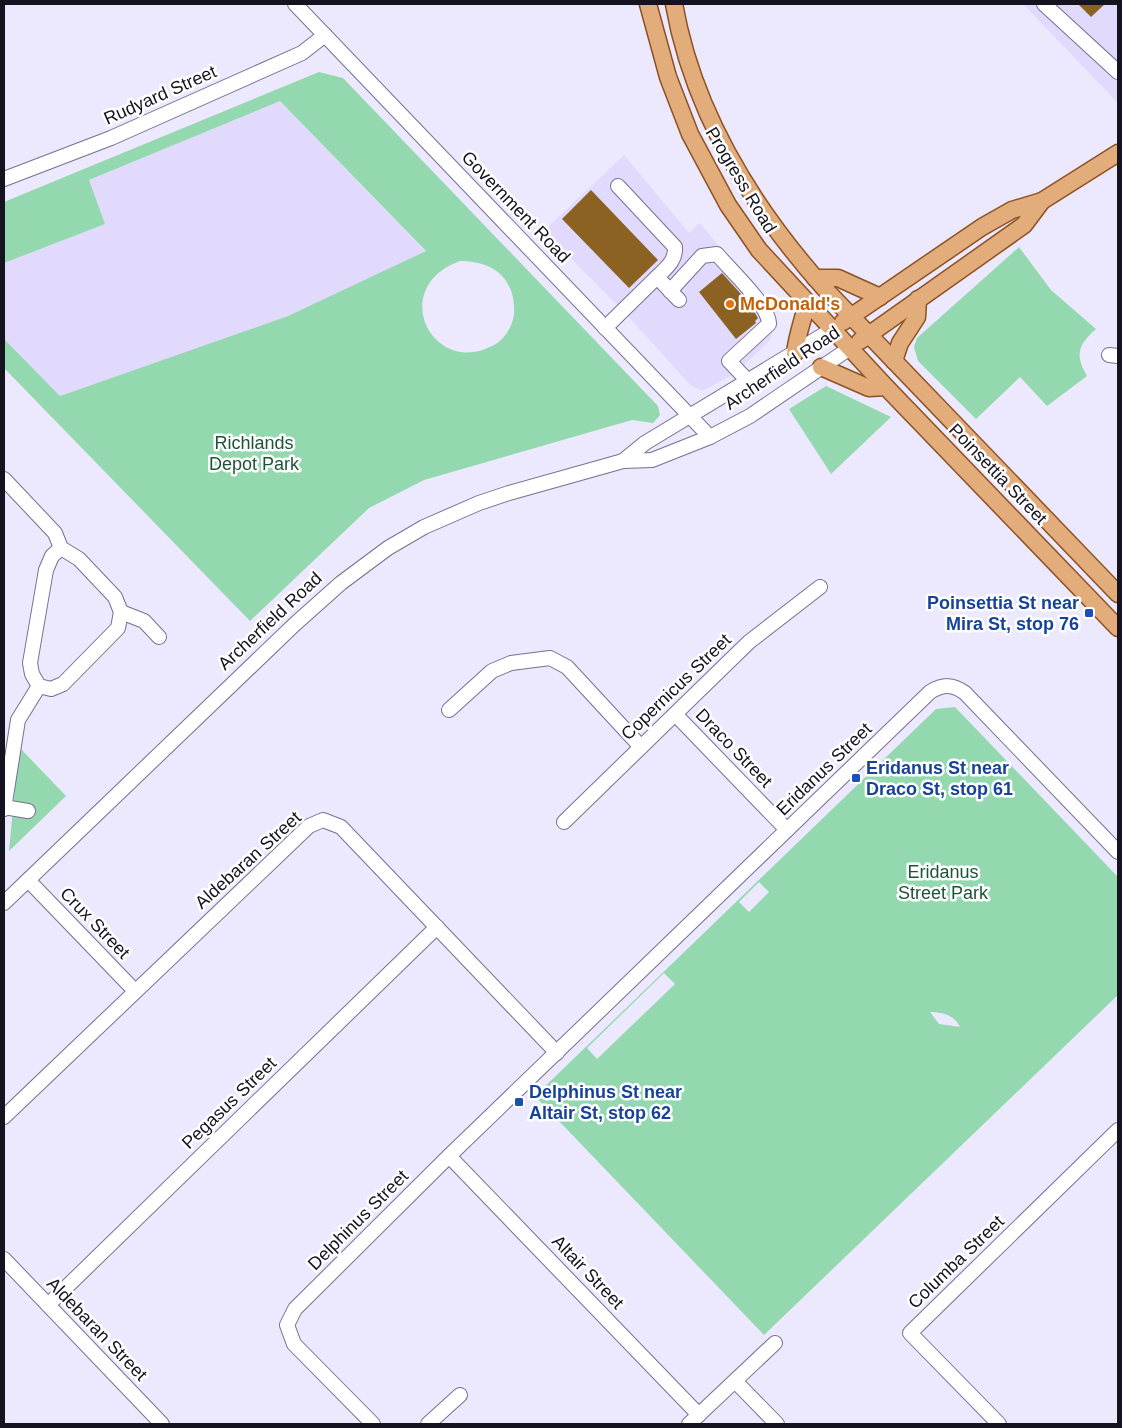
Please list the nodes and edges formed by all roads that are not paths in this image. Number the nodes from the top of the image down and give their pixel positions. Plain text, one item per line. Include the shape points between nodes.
1 (295, 4) edge
2 (648, 4) edge
3 (674, 4) edge
4 (1044, 4) edge
5 (326, 35) junction
6 (1118, 72) edge
7 (1118, 152) edge
8 (4, 179) edge
9 (618, 186) dead end
10 (1042, 201) junction
11 (657, 277) junction
12 (815, 278) junction
13 (880, 297) junction
14 (918, 299) junction
15 (807, 303) junction
16 (852, 317) junction
17 (605, 328) junction
18 (833, 329) junction
19 (868, 334) junction
20 (850, 348) junction
21 (795, 353) junction
22 (894, 361) junction
23 (822, 367) junction
24 (749, 382) junction
25 (886, 387) junction
26 (691, 417) junction
27 (710, 436) junction
28 (623, 461) junction
29 (4, 479) edge
30 (61, 548) junction
31 (820, 587) dead end
32 (1118, 594) edge
33 (121, 612) junction
34 (1118, 628) edge
35 (159, 637) dead end
36 (39, 686) junction
37 (450, 710) dead end
38 (675, 714) junction
39 (641, 747) junction
40 (4, 808) edge
41 (28, 811) dead end
42 (564, 822) dead end
43 (788, 830) junction
44 (1118, 852) edge
45 (28, 880) junction
46 (4, 903) edge
47 (437, 927) junction
48 (135, 991) junction
49 (557, 1053) junction
50 (4, 1117) edge
51 (1118, 1130) edge
52 (449, 1156) junction
53 (4, 1259) edge
54 (48, 1305) junction
55 (774, 1344) dead end
56 (735, 1381) junction
57 (460, 1395) dead end
58 (694, 1420) edge
59 (162, 1424) edge
60 (374, 1424) edge
61 (428, 1424) edge
62 (777, 1424) edge
63 (999, 1424) edge

1 - 5 street, Government Road
2 - 15 main road, Progress Road via 668,77 701,156 728,205 760,250
3 - 12 main road, Progress Road via 692,70 721,141 765,215
4 - 6 street
5 - 8 street, Rudyard Street via 293,57 111,138
5 - 17 street, Government Road
7 - 10 main road, Archerfield Road
9 - 11 street via 675,248 673,261
10 - 13 main road, Archerfield Road via 1012,210 982,227
10 - 14 main road, Archerfield Road via 1024,225
11 - 17 street
11 - 24 street via 675,296 702,256 717,254 769,317 769,324 729,361
12 - 13 main road via 838,278
12 - 16 main road, Progress Road
13 - 16 main road, Archerfield Road
14 - 19 main road, Archerfield Road
14 - 22 main road via 917,318 900,343
15 - 18 main road, Progress Road
15 - 21 main road
16 - 18 main road, Archerfield Road
16 - 19 main road, Progress Road
17 - 26 street, Government Road
18 - 20 main road, Progress Road
18 - 21 street, Archerfield Road
19 - 20 main road, Archerfield Road
19 - 22 main road, Poinsettia Street
20 - 23 street, Archerfield Road
20 - 25 main road, Poinsettia Street
21 - 24 street, Archerfield Road
22 - 32 main road, Poinsettia Street
23 - 25 main road via 870,388
23 - 27 street, Archerfield Road via 750,416
24 - 26 street, Archerfield Road
25 - 34 main road, Poinsettia Street
26 - 27 street, Government Road
26 - 28 street, Archerfield Road via 645,443
27 - 28 street, Archerfield Road via 652,460
28 - 45 street, Archerfield Road via 479,503 424,527 388,548 301,618
29 - 30 street via 54,533
30 - 33 street via 85,566 115,597
30 - 36 street via 52,556 46,570 30,663
31 - 38 street, Copernicus Street via 749,642
33 - 35 street via 144,621
33 - 36 street via 118,628 63,684 51,689
36 - 40 street via 18,720
37 - 39 street via 492,671 511,662 550,658 567,667
38 - 39 street, Copernicus Street
38 - 43 street, Draco Street
39 - 42 street, Copernicus Street
40 - 41 street
43 - 44 street, Eridanus Street via 930,692 944,685 965,693
43 - 49 street, Eridanus Street
45 - 46 street, Archerfield Road
45 - 48 street, Crux Street
47 - 48 street, Aldebaran Street via 341,827 323,820 309,826
47 - 49 street, Aldebaran Street
47 - 54 street, Pegasus Street
48 - 50 street, Aldebaran Street
49 - 52 street, Delphinus Street
51 - 63 street, Columba Street via 910,1333
52 - 58 street, Altair Street
52 - 60 street, Delphinus Street via 295,1310 287,1325 294,1344
53 - 54 street, Aldebaran Street
54 - 59 street, Aldebaran Street
55 - 56 street
56 - 58 street
56 - 62 street
57 - 61 street

